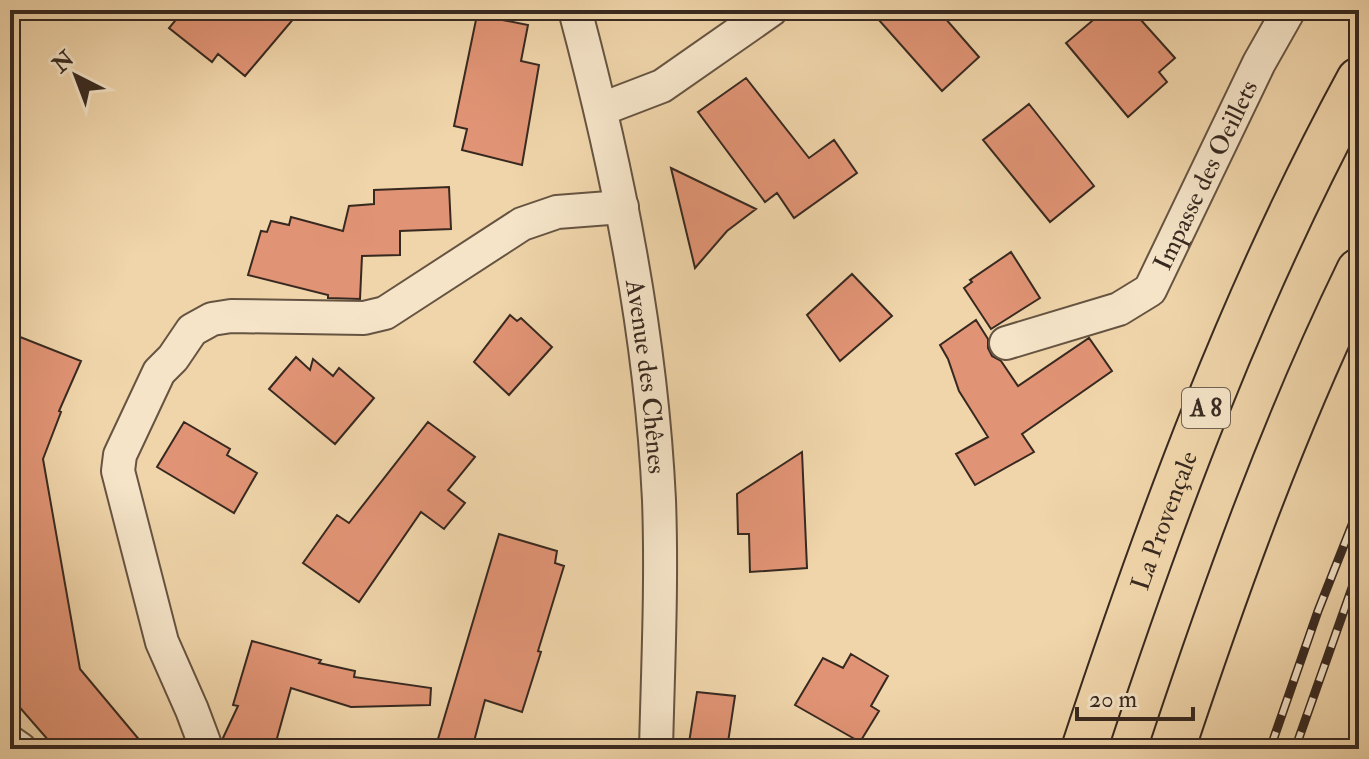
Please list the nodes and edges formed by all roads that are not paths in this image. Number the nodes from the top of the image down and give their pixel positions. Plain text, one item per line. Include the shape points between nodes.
1 (575, 10) edge
2 (771, 10) edge
3 (1289, 10) edge
4 (1359, 80) edge
5 (602, 109) junction
6 (622, 207) junction
7 (1359, 271) edge
8 (1006, 343) dead end
9 (10, 742) edge
10 (20, 749) edge
11 (203, 749) edge
12 (656, 749) edge
13 (1084, 749) edge
14 (1172, 749) edge

1 - 5 street, Avenue des Chênes
2 - 5 street via 662,86
3 - 8 street, Impasse des Oeillets via 1150,290 1119,309
4 - 13 highway, La Provençale / A 8 via 1255,288 1183,463
5 - 6 street, Avenue des Chênes
6 - 11 street via 557,212 522,224 385,313 364,318 212,319 192,330 159,372 120,455 118,471 162,642
6 - 12 street, Avenue des Chênes via 654,430 660,548
7 - 14 highway via 1261,496
9 - 10 street

